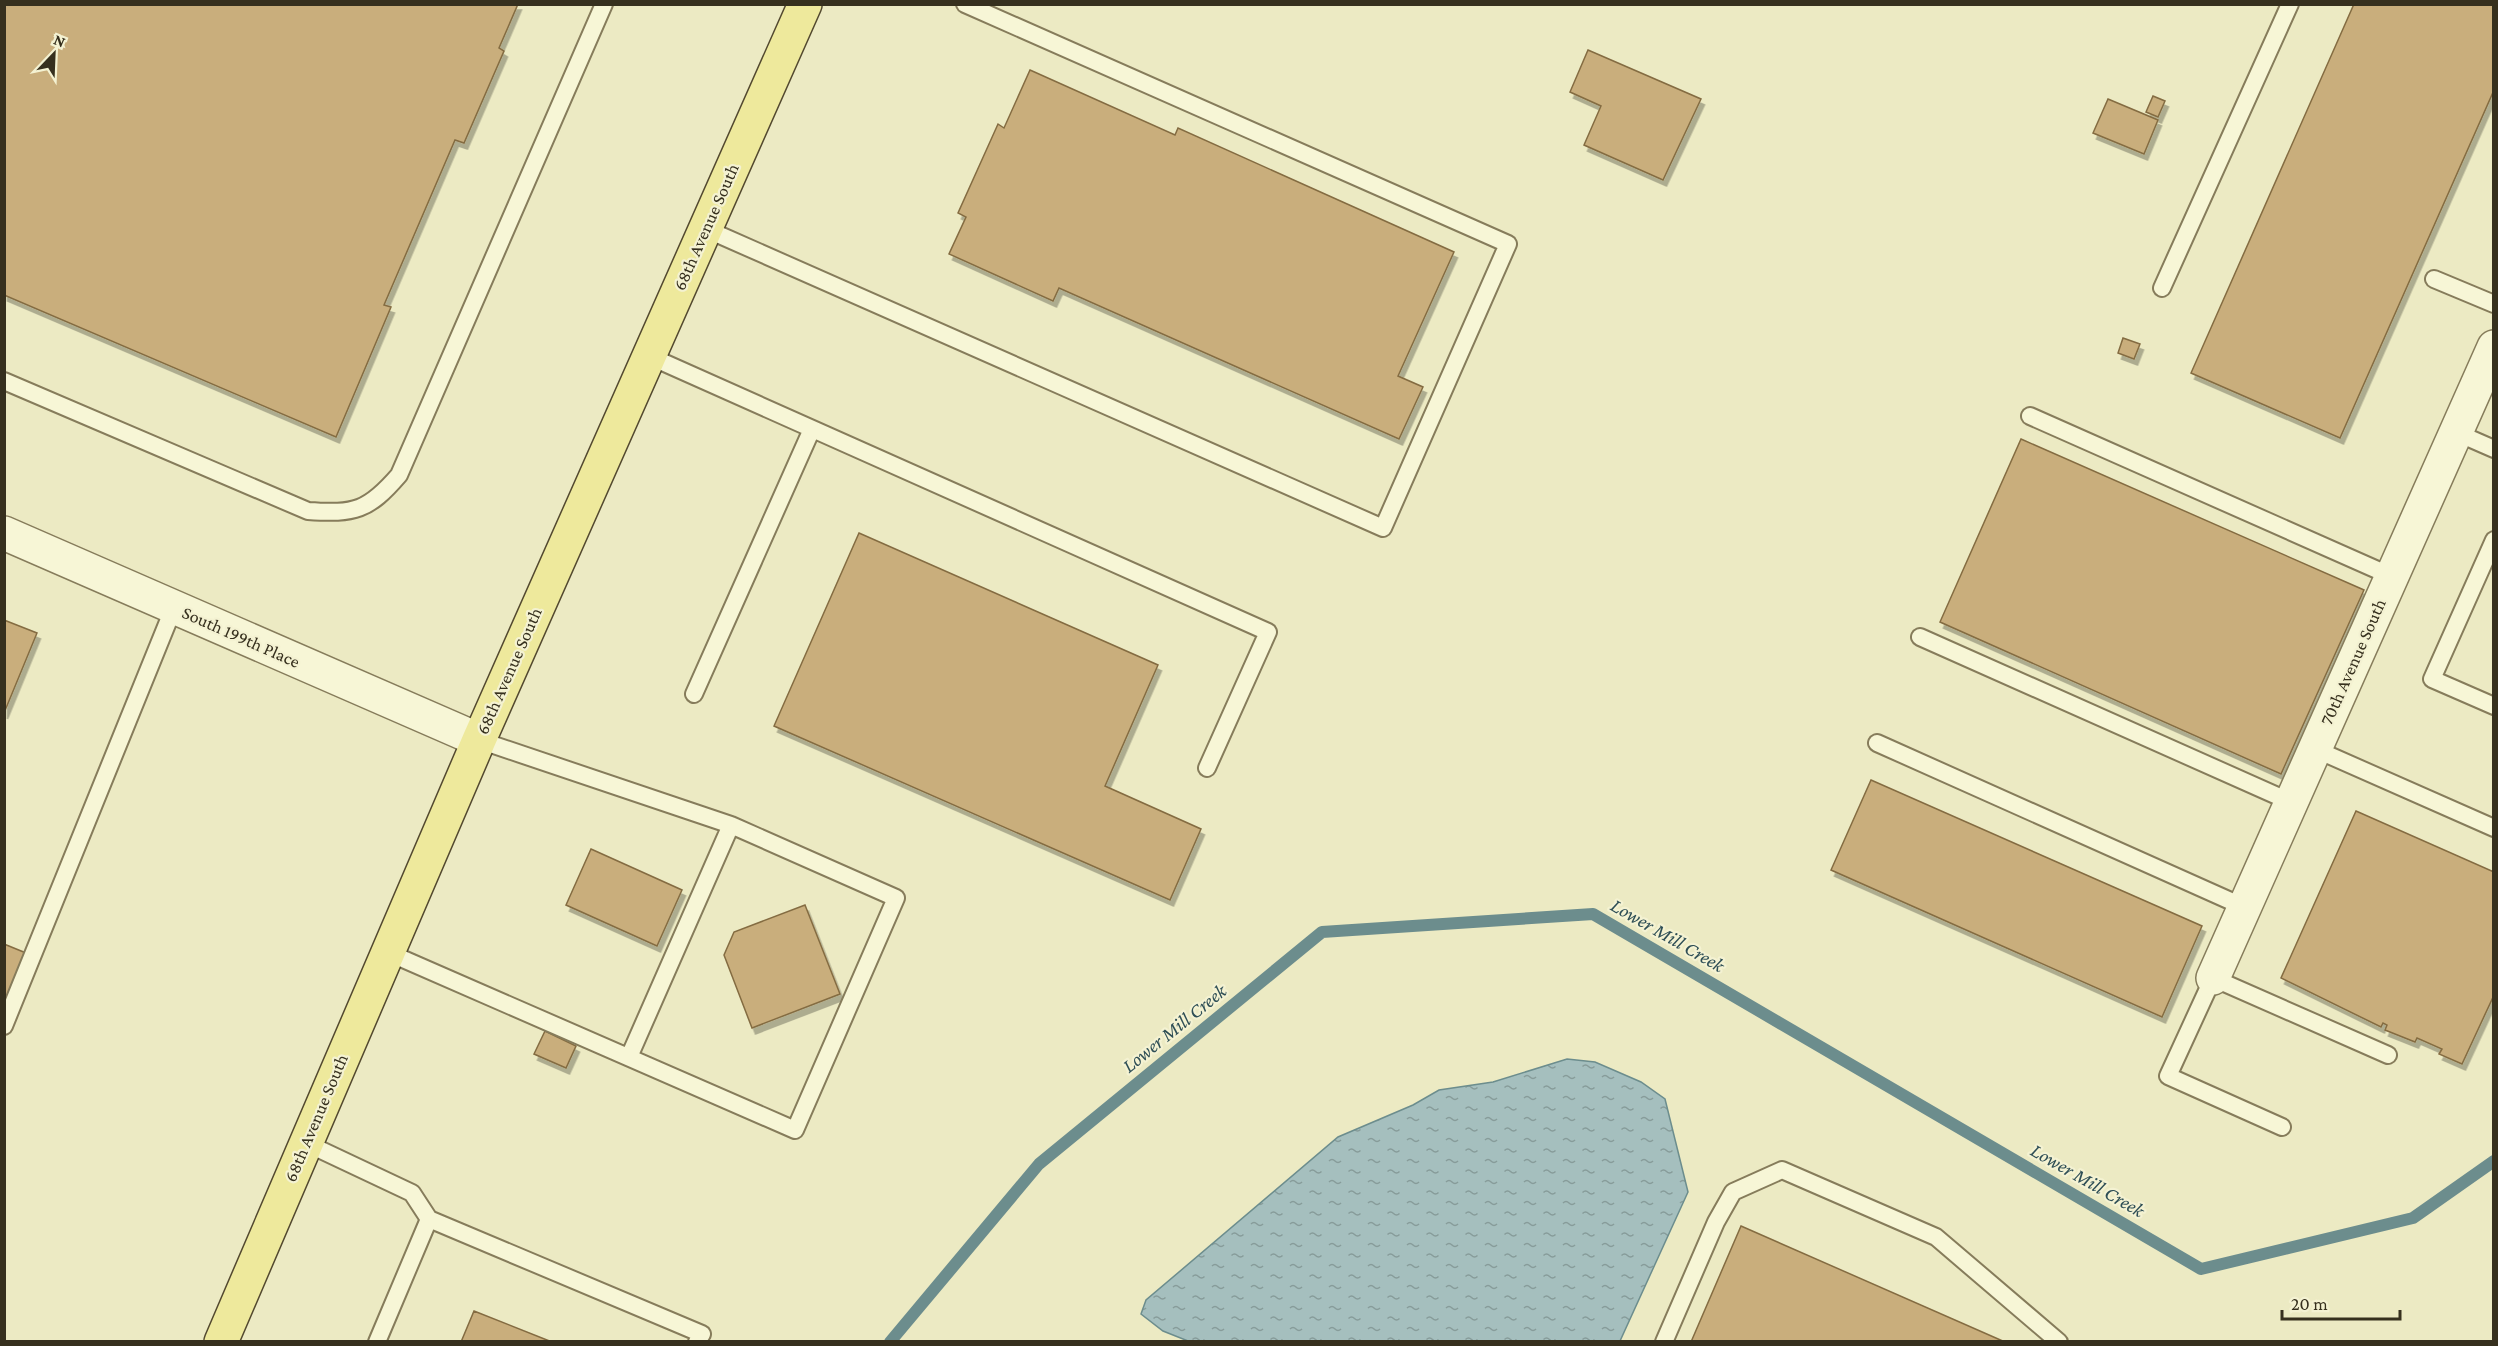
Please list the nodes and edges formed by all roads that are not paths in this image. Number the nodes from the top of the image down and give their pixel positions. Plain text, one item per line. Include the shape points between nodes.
1 (604, 4) edge
2 (805, 4) edge
3 (965, 4) edge
4 (2290, 4) edge
5 (706, 230) junction
6 (2434, 279) dead end
7 (2162, 288) dead end
8 (2493, 304) edge
9 (2493, 346) edge
10 (648, 356) junction
11 (4, 381) edge
12 (2030, 416) dead end
13 (812, 429) junction
14 (2455, 432) junction
15 (2493, 449) edge
16 (4, 533) edge
17 (2493, 540) edge
18 (2391, 576) junction
19 (174, 607) junction
20 (1920, 637) dead end
21 (694, 694) dead end
22 (2493, 706) edge
23 (478, 740) junction
24 (1877, 743) dead end
25 (2315, 749) junction
26 (1207, 768) dead end
27 (2291, 802) junction
28 (731, 825) junction
29 (2493, 828) edge
30 (2244, 907) junction
31 (387, 952) junction
32 (2213, 978) junction
33 (4, 1026) edge
34 (2388, 1055) dead end
35 (629, 1057) junction
36 (2282, 1127) dead end
37 (306, 1143) junction
38 (429, 1219) junction
39 (699, 1338) edge
40 (220, 1341) edge
41 (377, 1341) edge
42 (1664, 1341) edge
43 (2059, 1341) edge

1 - 11 lane via 399,475 378,499 344,513 308,511
2 - 5 main road, 68th Avenue South
3 - 5 lane via 1508,244 1383,528
4 - 7 lane
5 - 10 main road, 68th Avenue South
6 - 8 lane
9 - 14 street, 70th Avenue South
10 - 13 lane
10 - 23 main road, 68th Avenue South
12 - 18 lane
13 - 21 lane
13 - 26 lane via 1268,632
14 - 15 lane
14 - 18 street, 70th Avenue South
16 - 19 street, South 199th Place
17 - 22 lane via 2432,679
18 - 25 street, 70th Avenue South
19 - 23 street, South 199th Place
19 - 33 lane
20 - 27 lane
23 - 28 lane
23 - 31 main road, 68th Avenue South
24 - 30 lane
25 - 27 street, 70th Avenue South
25 - 29 lane
27 - 30 street, 70th Avenue South
28 - 35 lane
28 - 35 lane via 896,898 795,1130
30 - 32 street, 70th Avenue South
31 - 35 lane
31 - 37 main road, 68th Avenue South
32 - 34 lane
32 - 36 lane via 2168,1076
37 - 38 lane via 412,1193
37 - 40 main road, 68th Avenue South
38 - 39 lane
38 - 41 lane
42 - 43 lane via 1733,1192 1782,1170 1936,1237

